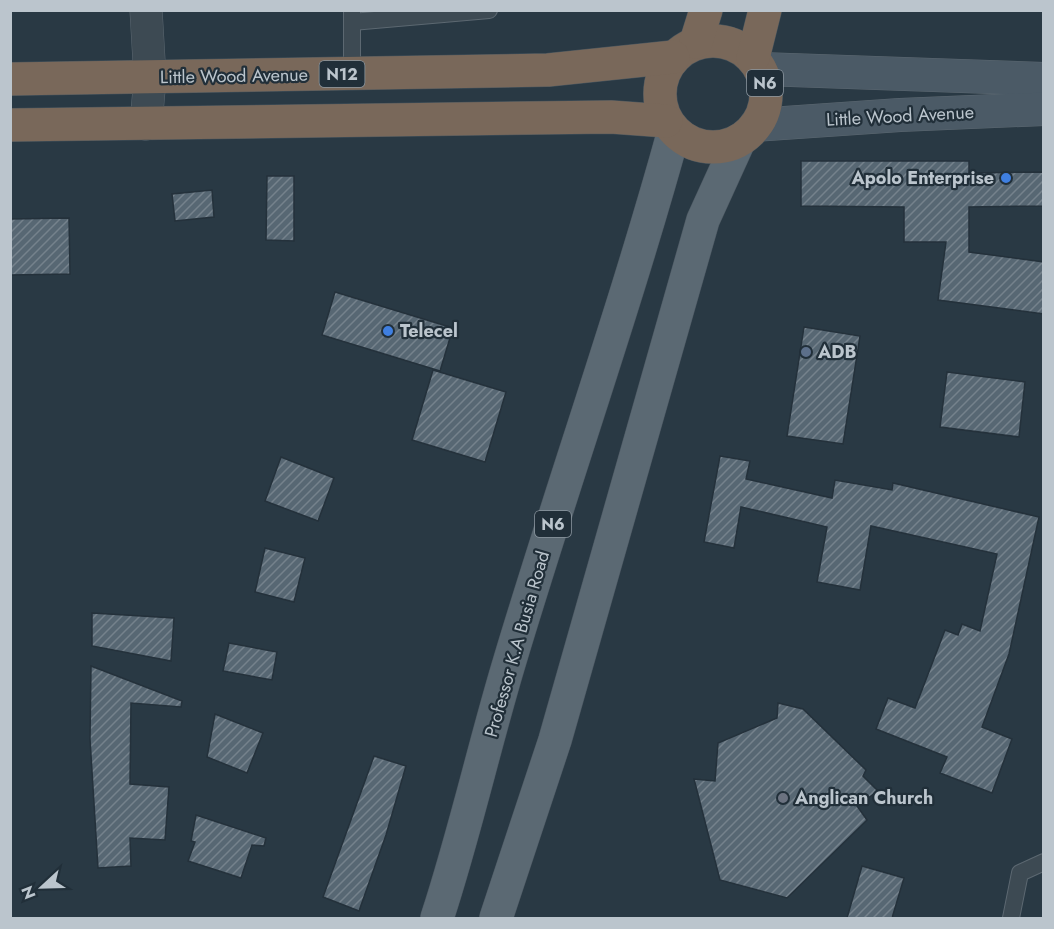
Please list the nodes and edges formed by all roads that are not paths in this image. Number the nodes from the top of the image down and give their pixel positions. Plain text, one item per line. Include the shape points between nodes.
1 (146, 10) edge
2 (489, 10) edge
3 (706, 10) edge
4 (765, 10) edge
5 (352, 16) edge
6 (685, 50) junction
7 (756, 64) junction
8 (352, 73) junction
9 (150, 78) junction
10 (10, 79) edge
11 (1044, 79) edge
12 (1044, 109) edge
13 (146, 124) junction
14 (10, 125) edge
15 (670, 126) junction
16 (747, 133) junction
17 (1044, 862) edge
18 (437, 918) edge
19 (496, 918) edge
20 (1011, 918) edge

1 - 9 street
2 - 5 lane
3 - 6 highway, N6
4 - 7 highway, N6
5 - 8 lane
6 - 7 highway, N6 via 712,40 727,42
6 - 8 highway, Little Wood Avenue / N12 via 548,70
6 - 15 highway, N6 via 664,72 660,88 660,104
7 - 11 street, Little Wood Avenue
7 - 16 highway, N6 via 766,98
8 - 9 highway, Little Wood Avenue / N12
9 - 10 highway, Little Wood Avenue / N12
9 - 13 street
12 - 16 street, Little Wood Avenue via 900,115
13 - 14 highway
13 - 15 highway via 610,117
15 - 16 highway via 691,143 711,148
15 - 18 main road, Professor K.A Busia Road / N6 via 642,249 509,662
16 - 19 main road, N6 via 703,220 555,740
17 - 20 lane via 1020,873

